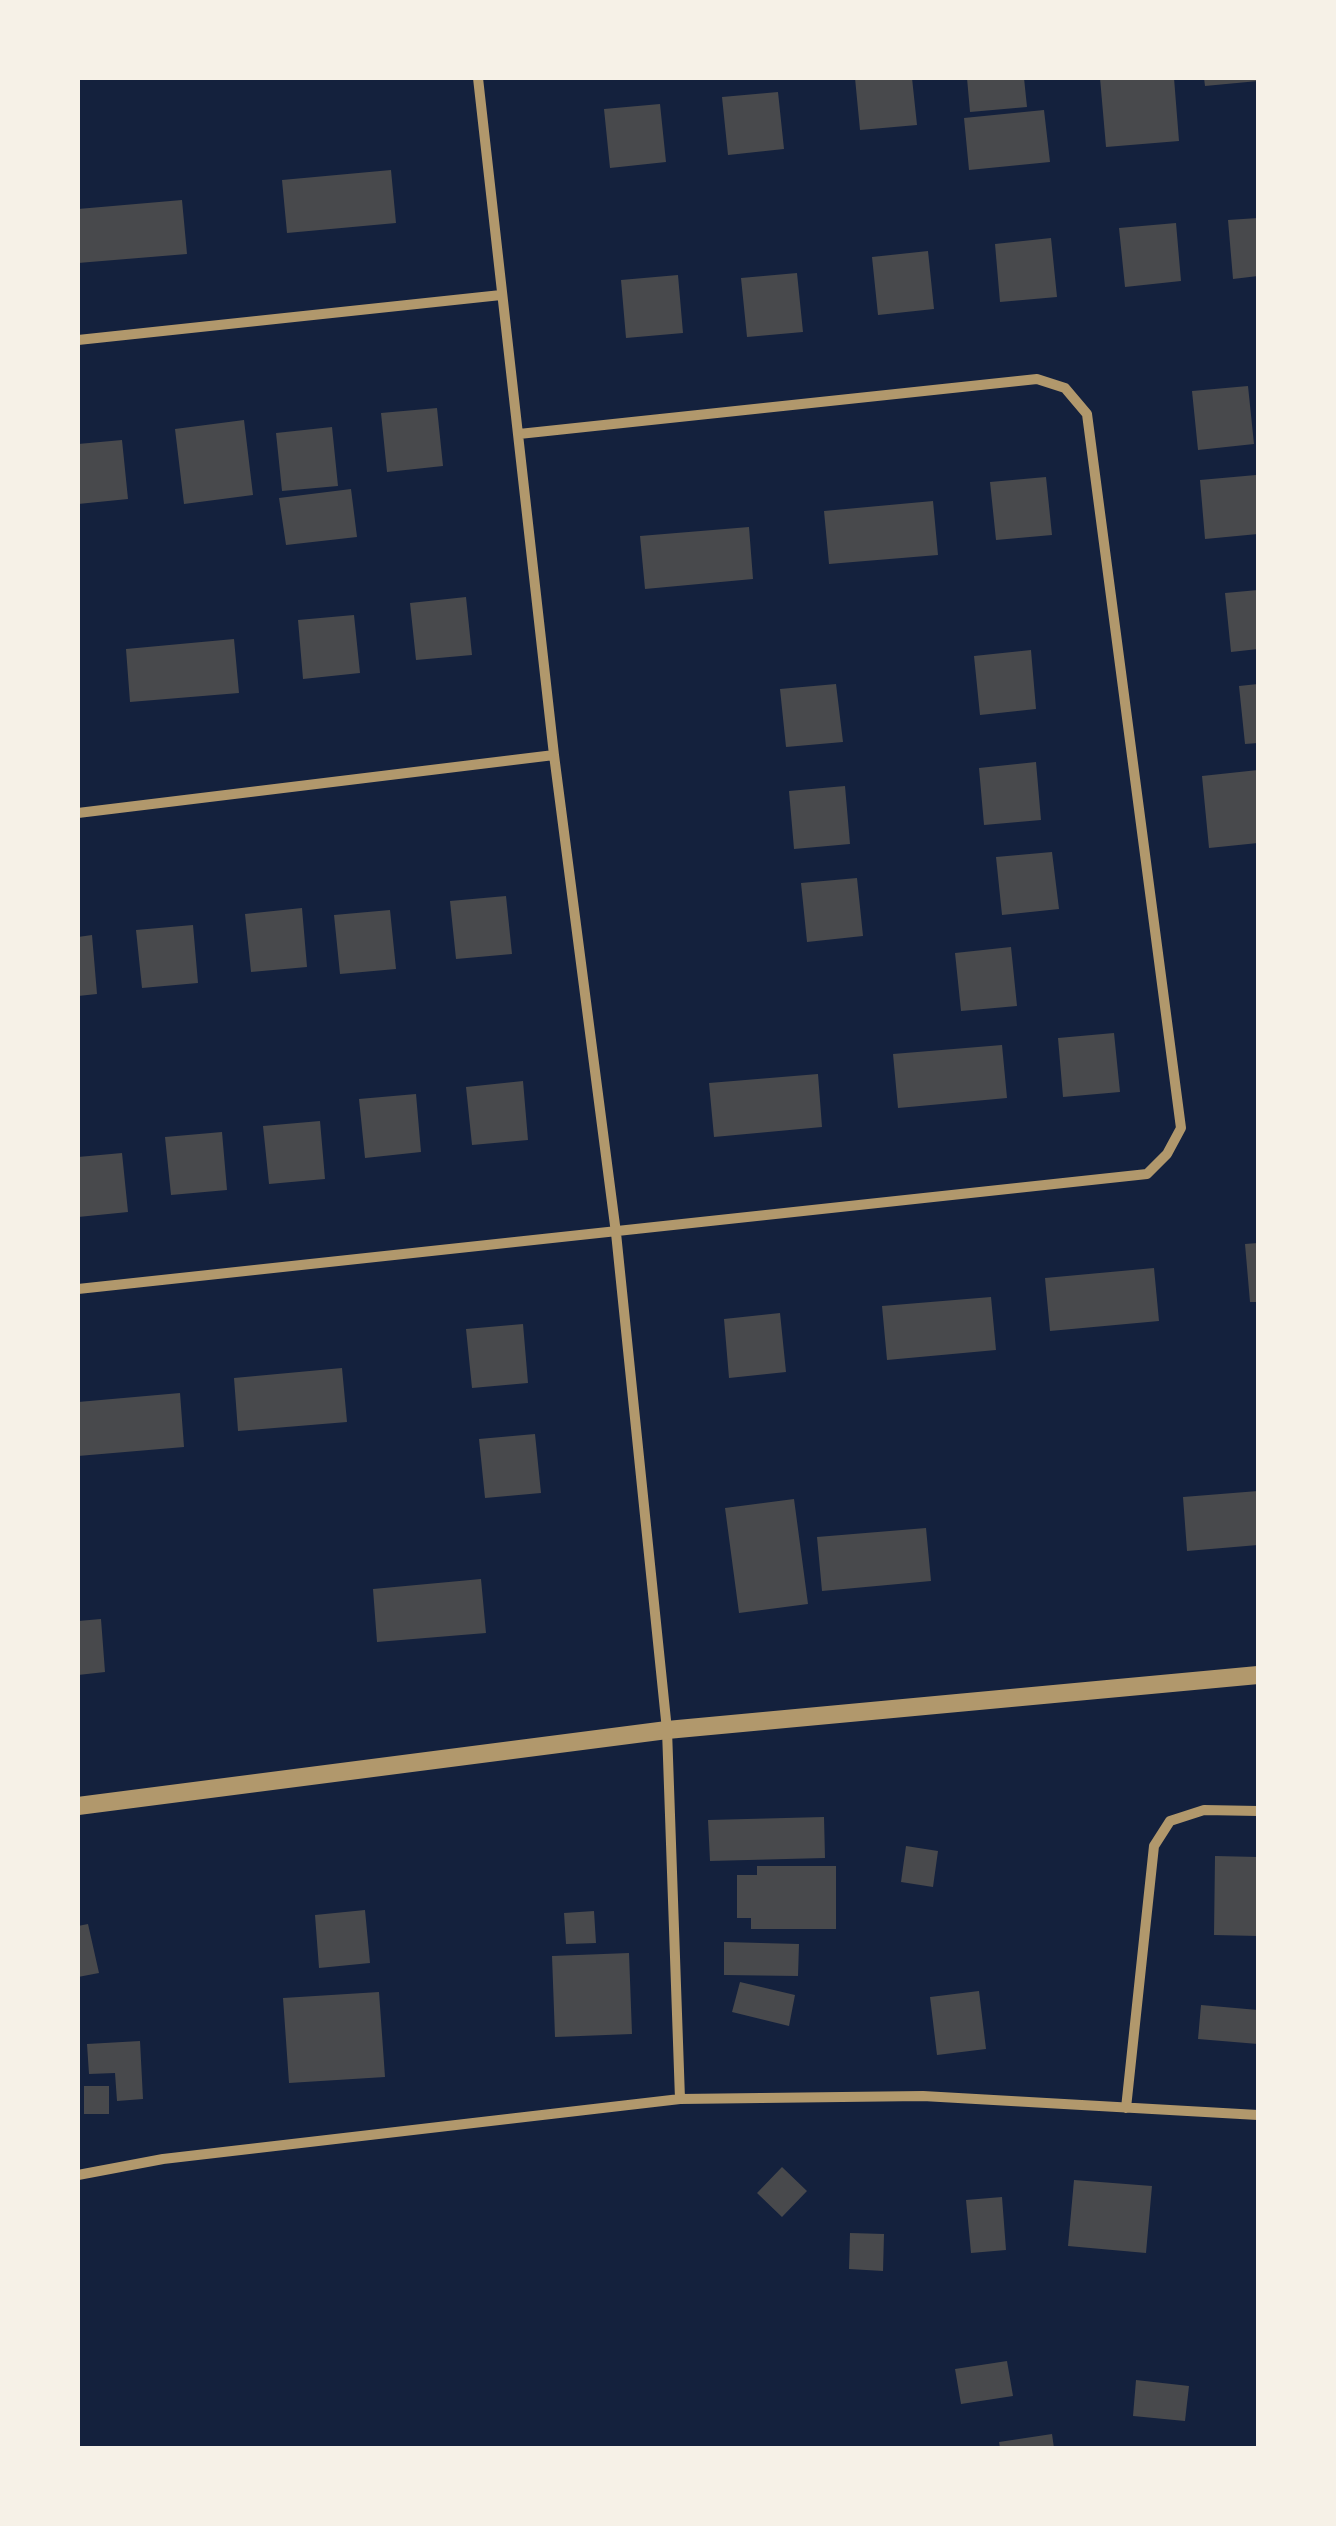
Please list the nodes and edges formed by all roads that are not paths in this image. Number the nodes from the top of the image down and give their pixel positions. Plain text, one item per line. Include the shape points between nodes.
1 (478, 78) edge
2 (501, 295) junction
3 (78, 340) edge
4 (519, 434) junction
5 (554, 754) junction
6 (78, 813) edge
7 (616, 1233) junction
8 (78, 1289) edge
9 (1258, 1676) edge
10 (667, 1730) junction
11 (78, 1806) edge
12 (1258, 1811) edge
13 (680, 2100) junction
14 (1126, 2108) junction
15 (1258, 2116) edge
16 (78, 2174) edge

1 - 2 street
2 - 3 street
2 - 4 street
4 - 5 street
4 - 7 street via 1037,379 1065,388 1087,414 1181,1128 1147,1174
5 - 6 street
5 - 7 street
7 - 8 street
7 - 10 street
9 - 10 street
10 - 11 street
10 - 13 street
12 - 14 street via 1204,1810 1170,1821 1154,1846
13 - 14 street via 923,2096
13 - 16 street
14 - 15 street

